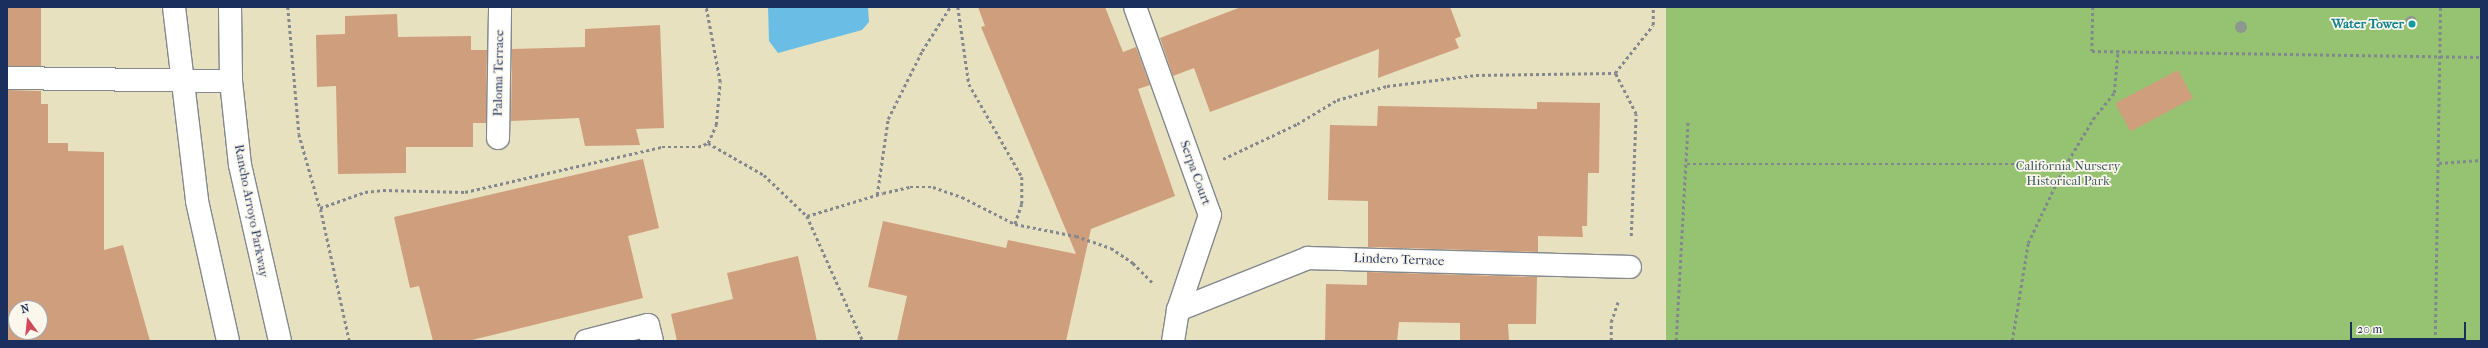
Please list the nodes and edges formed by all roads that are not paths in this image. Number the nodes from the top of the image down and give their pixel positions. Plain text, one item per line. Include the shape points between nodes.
1 (174, 7) edge
2 (230, 7) edge
3 (500, 7) edge
4 (1135, 7) edge
5 (7, 78) edge
6 (180, 80) junction
7 (231, 81) junction
8 (498, 138) dead end
9 (1630, 267) road end
10 (1178, 310) junction
11 (228, 341) edge
12 (280, 341) edge
13 (586, 341) edge
14 (652, 341) edge
15 (1173, 341) edge

1 - 6 street
2 - 7 street, Rancho Arroyo Parkway
3 - 8 street, Paloma Terrace
4 - 10 street, Serpa Court via 1210,215
5 - 6 street
6 - 7 street
6 - 11 street via 198,201
7 - 12 street, Rancho Arroyo Parkway via 240,165
9 - 10 street, Lindero Terrace via 1308,258
10 - 15 street, Serpa Court
13 - 14 street via 648,325

